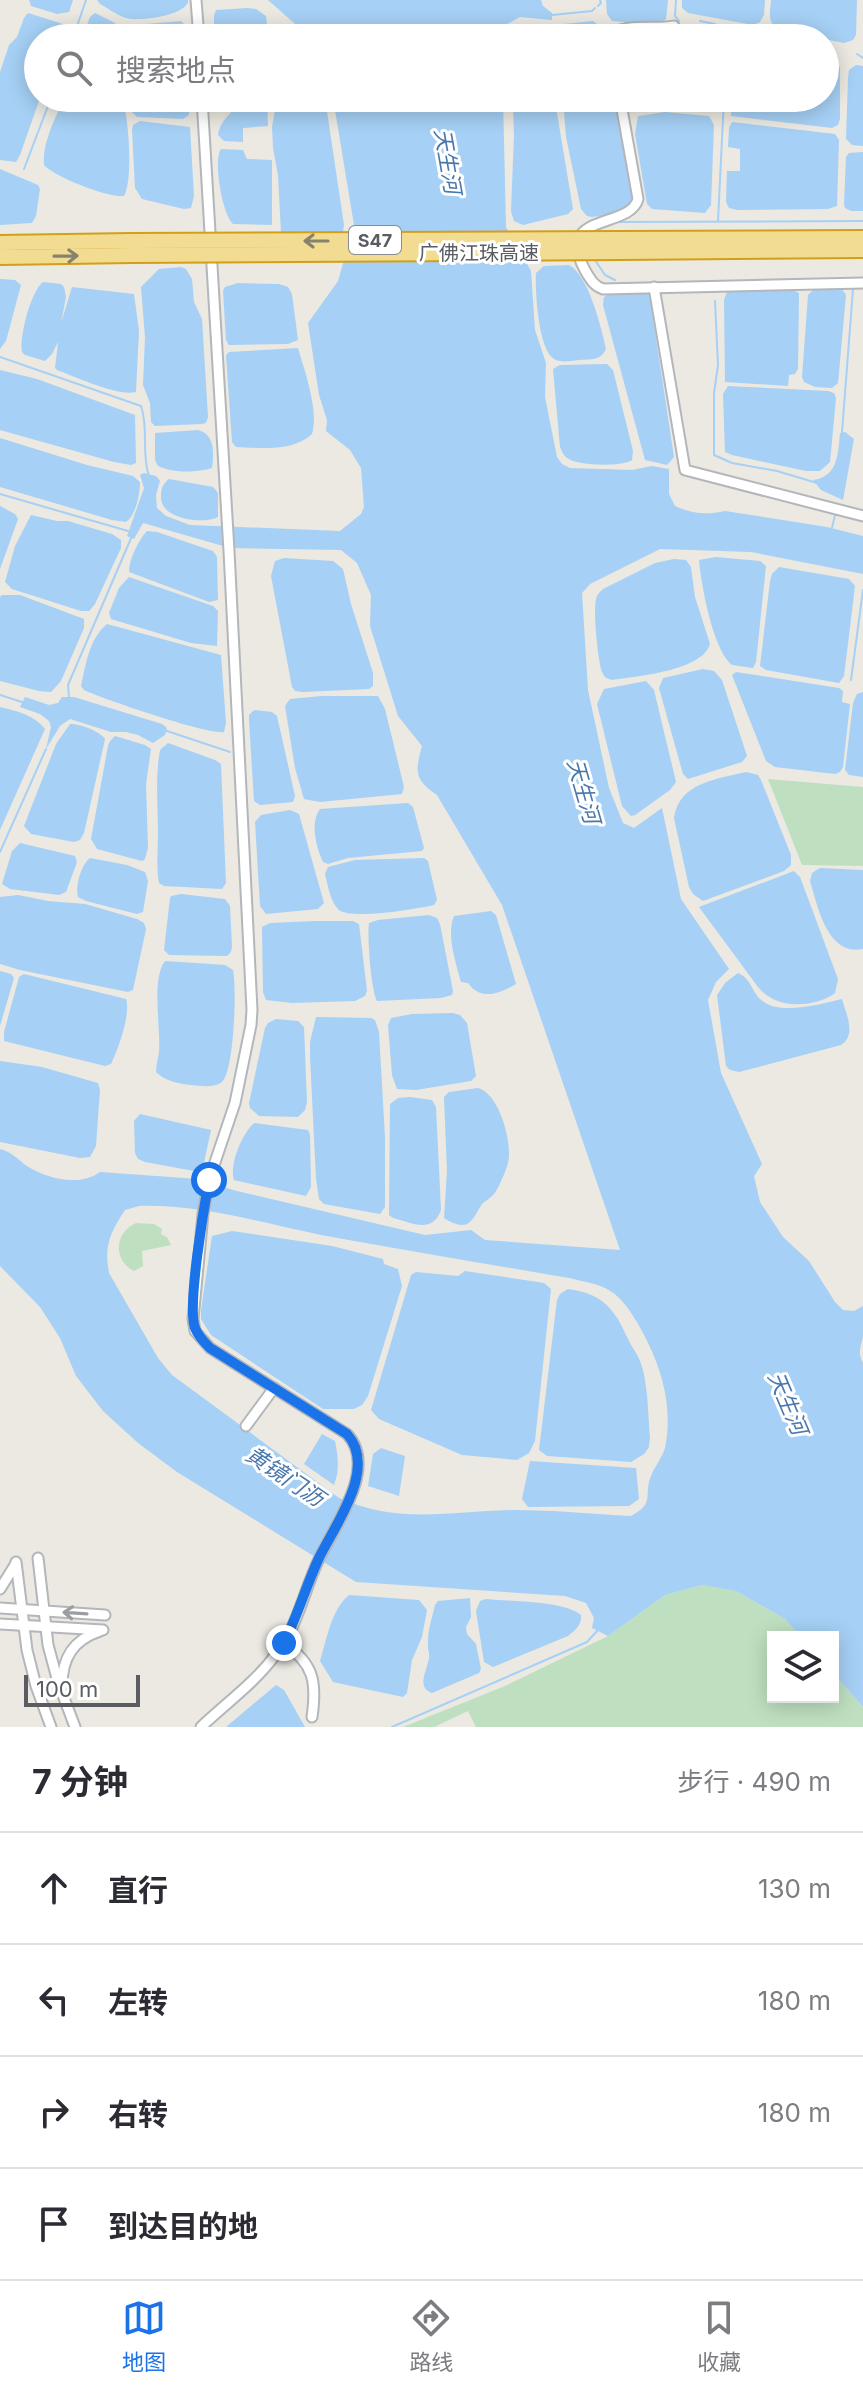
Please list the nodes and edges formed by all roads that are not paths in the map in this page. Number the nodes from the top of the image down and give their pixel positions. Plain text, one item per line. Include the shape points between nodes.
1 (196, 0) edge
2 (198, 24) edge
3 (203, 112) edge
4 (623, 112) edge
5 (863, 238) edge
6 (0, 243) edge
7 (618, 246) junction
8 (132, 248) junction
9 (863, 250) edge
10 (0, 257) edge
11 (863, 283) edge
12 (654, 287) junction
13 (863, 516) edge
14 (274, 1388) junction
15 (246, 1426) dead end
16 (38, 1558) dead end
17 (0, 1589) edge
18 (0, 1608) edge
19 (22, 1610) junction
20 (45, 1611) junction
21 (105, 1615) dead end
22 (0, 1624) edge
23 (24, 1625) junction
24 (46, 1627) junction
25 (284, 1643) junction
26 (64, 1697) junction
27 (43, 1705) junction
28 (312, 1717) dead end
29 (51, 1727) edge
30 (75, 1727) edge
31 (201, 1727) edge

1 - 2 street
3 - 14 street via 252,1010 235,1103 209,1180 193,1308 195,1331 210,1348
4 - 12 street via 636,205 587,228 579,256 597,287
5 - 7 highway, 广佛江珠高速 / S47
6 - 8 highway, 广佛江珠高速 / S47
7 - 8 highway, 广佛江珠高速 / S47, bridge
7 - 9 highway, 广佛江珠高速 / S47
10 -> 8 highway, 广佛江珠高速 / S47
11 - 12 street
12 - 13 street via 685,470
14 - 15 street
14 - 25 street via 339,1428 354,1441 358,1460 349,1501
16 - 20 street
17 - 19 street via 16,1562
18 - 19 street
19 - 20 street
19 - 23 street
21 -> 20 street
20 - 24 street
22 - 23 street
23 - 24 street
23 - 27 street
24 - 26 street
24 - 26 street via 103,1630 81,1639 67,1657
25 - 28 street via 301,1656 312,1675
25 - 31 street via 265,1668
26 - 27 street
26 - 30 street
27 - 29 street

